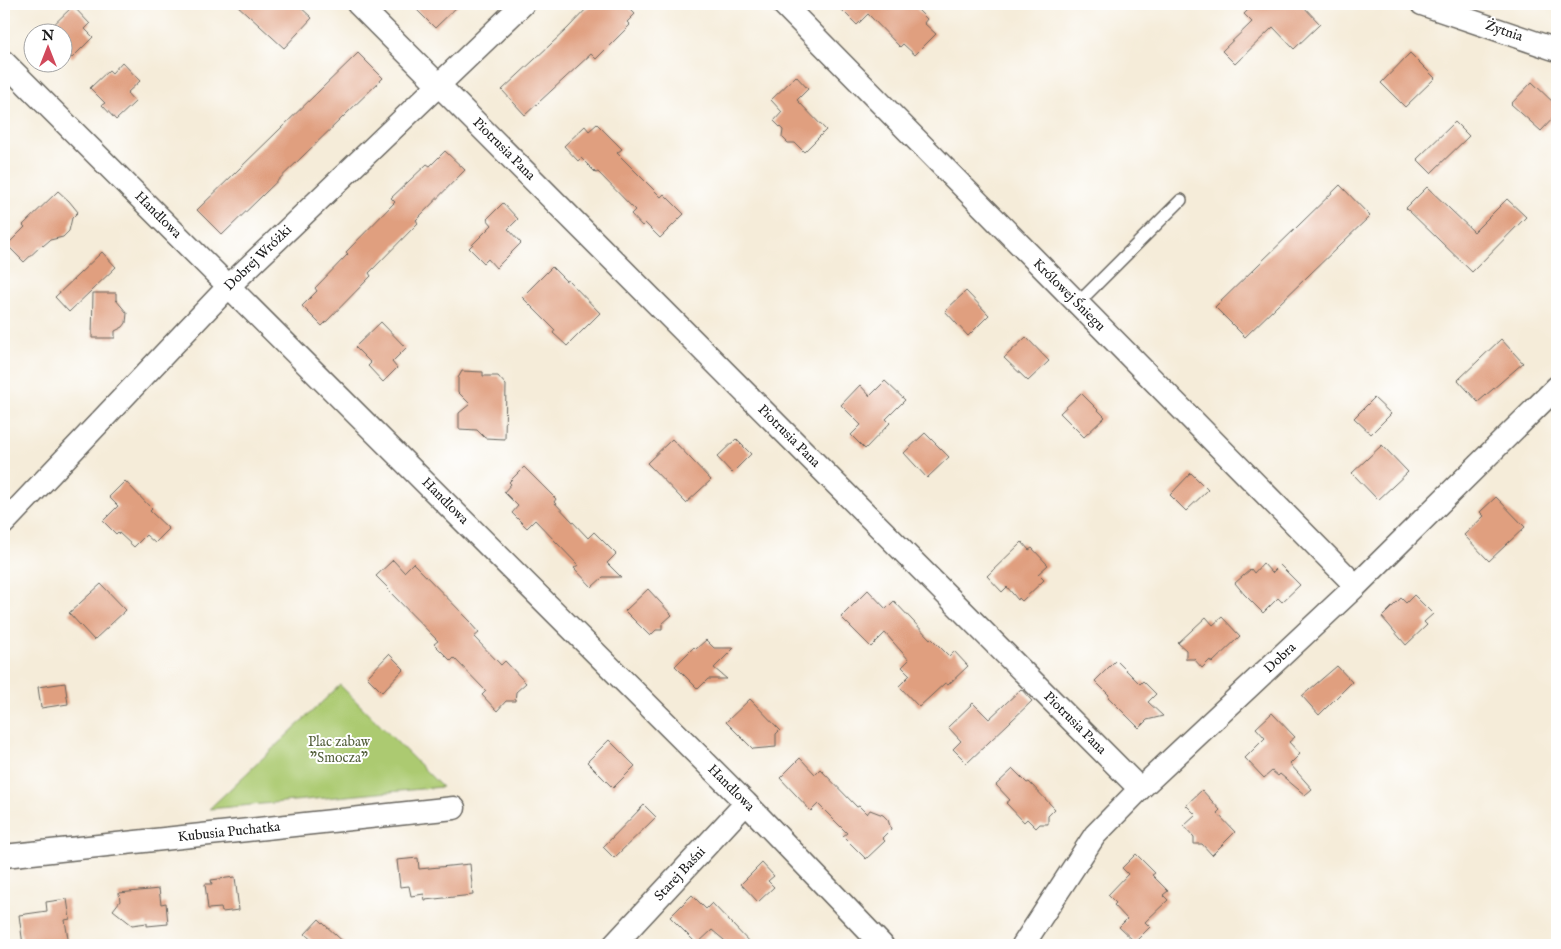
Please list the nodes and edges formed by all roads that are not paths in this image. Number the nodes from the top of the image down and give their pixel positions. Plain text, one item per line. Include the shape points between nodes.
1 (358, 4) edge
2 (524, 4) edge
3 (783, 4) edge
4 (1422, 4) edge
5 (1557, 50) edge
6 (4, 62) edge
7 (438, 84) junction
8 (1181, 200) dead end
9 (230, 286) junction
10 (1078, 303) junction
11 (1557, 387) edge
12 (9, 509) edge
13 (1356, 586) junction
14 (1140, 789) junction
15 (746, 803) junction
16 (454, 808) dead end
17 (4, 856) edge
18 (614, 945) edge
19 (882, 945) edge
20 (1023, 945) edge

1 - 7 street, Piotrusia Pana
2 - 7 street, Dobrej Wróżki
3 - 10 street, Królowej Śniegu
4 - 5 street, Żytnia
6 - 9 street, Handlowa
7 - 9 street, Dobrej Wróżki
7 - 14 street, Piotrusia Pana
8 - 10 lane
9 - 12 street, Dobrej Wróżki
9 - 15 street, Handlowa
10 - 13 street, Królowej Śniegu
11 - 13 street, Dobra
13 - 14 street, Dobra
14 - 20 street, Dobra via 1095,835
15 - 18 street, Starej Baśni
15 - 19 street, Handlowa
16 - 17 street, Kubusia Puchatka

